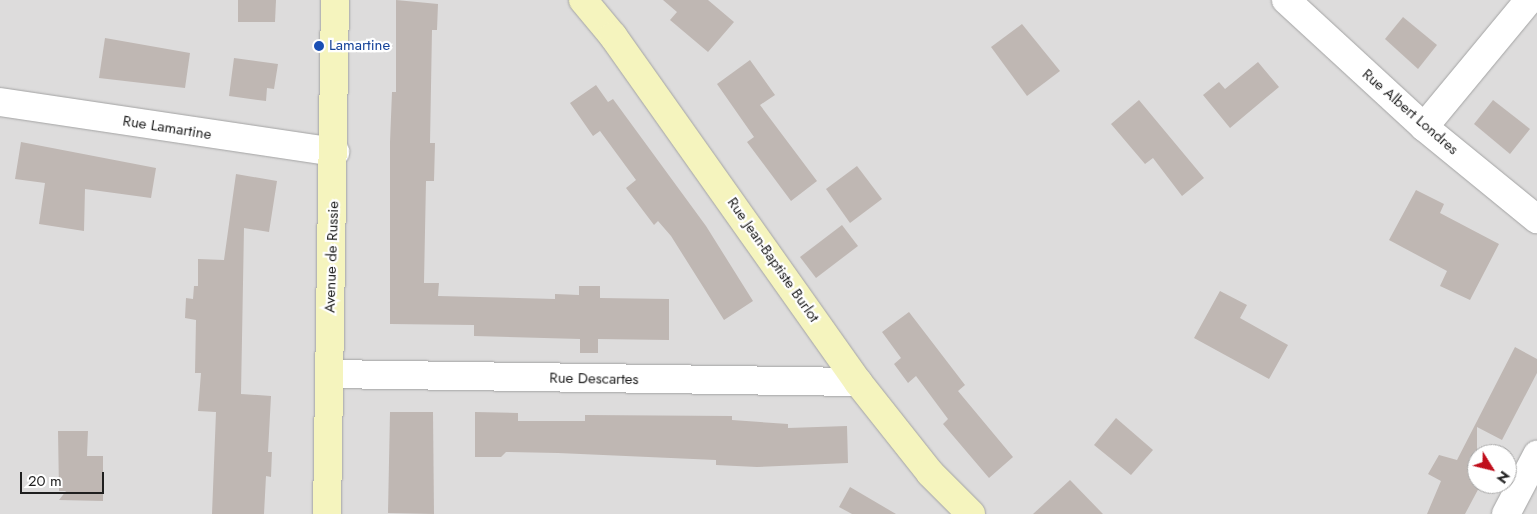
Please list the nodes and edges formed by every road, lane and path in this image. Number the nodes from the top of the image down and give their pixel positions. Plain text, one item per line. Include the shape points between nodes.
1 (335, 0) edge
2 (583, 0) edge
3 (1286, 0) edge
4 (1529, 0) edge
5 (0, 102) edge
6 (1424, 127) junction
7 (335, 152) junction
8 (1537, 219) edge
9 (329, 374) junction
10 (858, 382) junction
11 (1537, 455) edge
12 (327, 514) edge
13 (971, 514) edge
14 (1506, 514) edge

1 - 7 street, Avenue de Russie
2 - 10 street, Rue Jean-Baptiste Burlot via 613,36
3 - 6 street, Rue Albert Londres
4 - 6 street
5 - 7 street, Rue Lamartine
6 - 8 street, Rue Albert Londres
7 - 9 street, Avenue de Russie
9 - 10 street, Rue Descartes
9 - 12 street, Avenue de Russie
10 - 13 street, Rue Jean-Baptiste Burlot via 930,473
11 - 14 street

